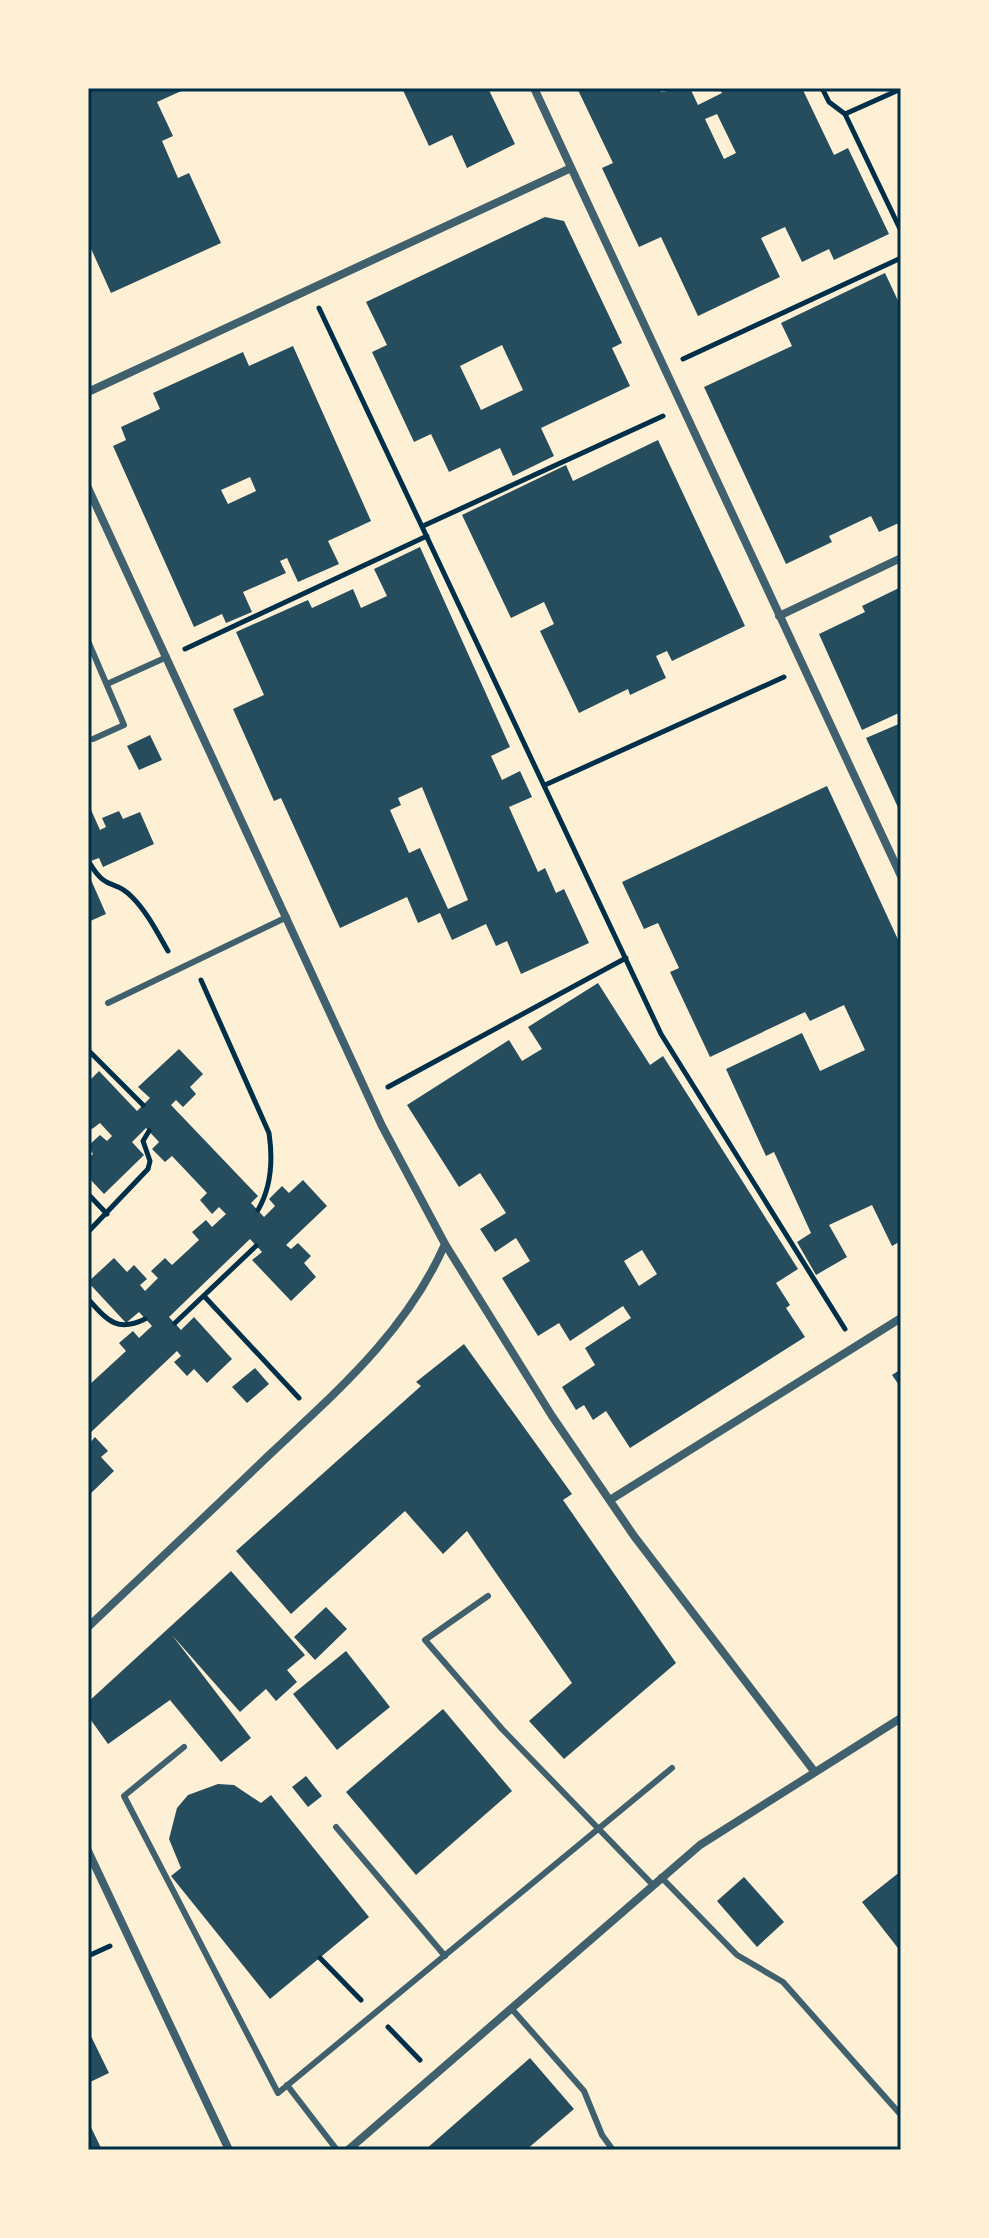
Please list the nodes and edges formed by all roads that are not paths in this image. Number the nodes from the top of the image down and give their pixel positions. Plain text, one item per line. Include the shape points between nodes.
1 (534, 88) edge
2 (571, 168) junction
3 (88, 392) edge
4 (88, 488) edge
5 (901, 558) edge
6 (779, 616) junction
7 (88, 641) edge
8 (167, 657) junction
9 (107, 684) junction
10 (93, 739) dead end
11 (901, 876) edge
12 (287, 917) junction
13 (108, 1003) dead end
14 (445, 1244) junction
15 (901, 1318) edge
16 (610, 1500) junction
17 (488, 1596) dead end
18 (88, 1627) edge
19 (901, 1718) edge
20 (184, 1747) dead end
21 (672, 1768) dead end
22 (814, 1771) junction
23 (336, 1827) dead end
24 (599, 1828) junction
25 (88, 1851) edge
26 (661, 1877) junction
27 (652, 1884) junction
28 (445, 1956) junction
29 (511, 2008) junction
30 (287, 2085) junction
31 (901, 2115) edge
32 (229, 2150) edge
33 (337, 2150) edge
34 (348, 2150) edge
35 (613, 2150) edge

1 - 2 street
2 - 3 street
2 - 6 street
4 - 8 street
5 - 6 street
6 - 11 street
7 - 9 lane
8 - 9 lane
8 - 12 street
9 - 10 lane via 124,725
12 - 13 lane
12 - 14 street via 369,1097
14 - 16 street
14 - 18 street via 409,1312 365,1365
15 - 16 street
16 - 22 street
17 - 24 lane via 425,1640
19 - 22 street
20 - 30 lane via 124,1796 278,2093
21 - 24 lane
22 - 26 street via 729,1823
23 - 28 lane
24 - 27 lane
24 - 28 lane
25 - 32 street
26 - 27 street
26 - 31 lane via 737,1955 783,1982
27 - 29 street
28 - 30 lane
29 - 34 street
29 - 35 lane via 584,2091
30 - 33 lane

